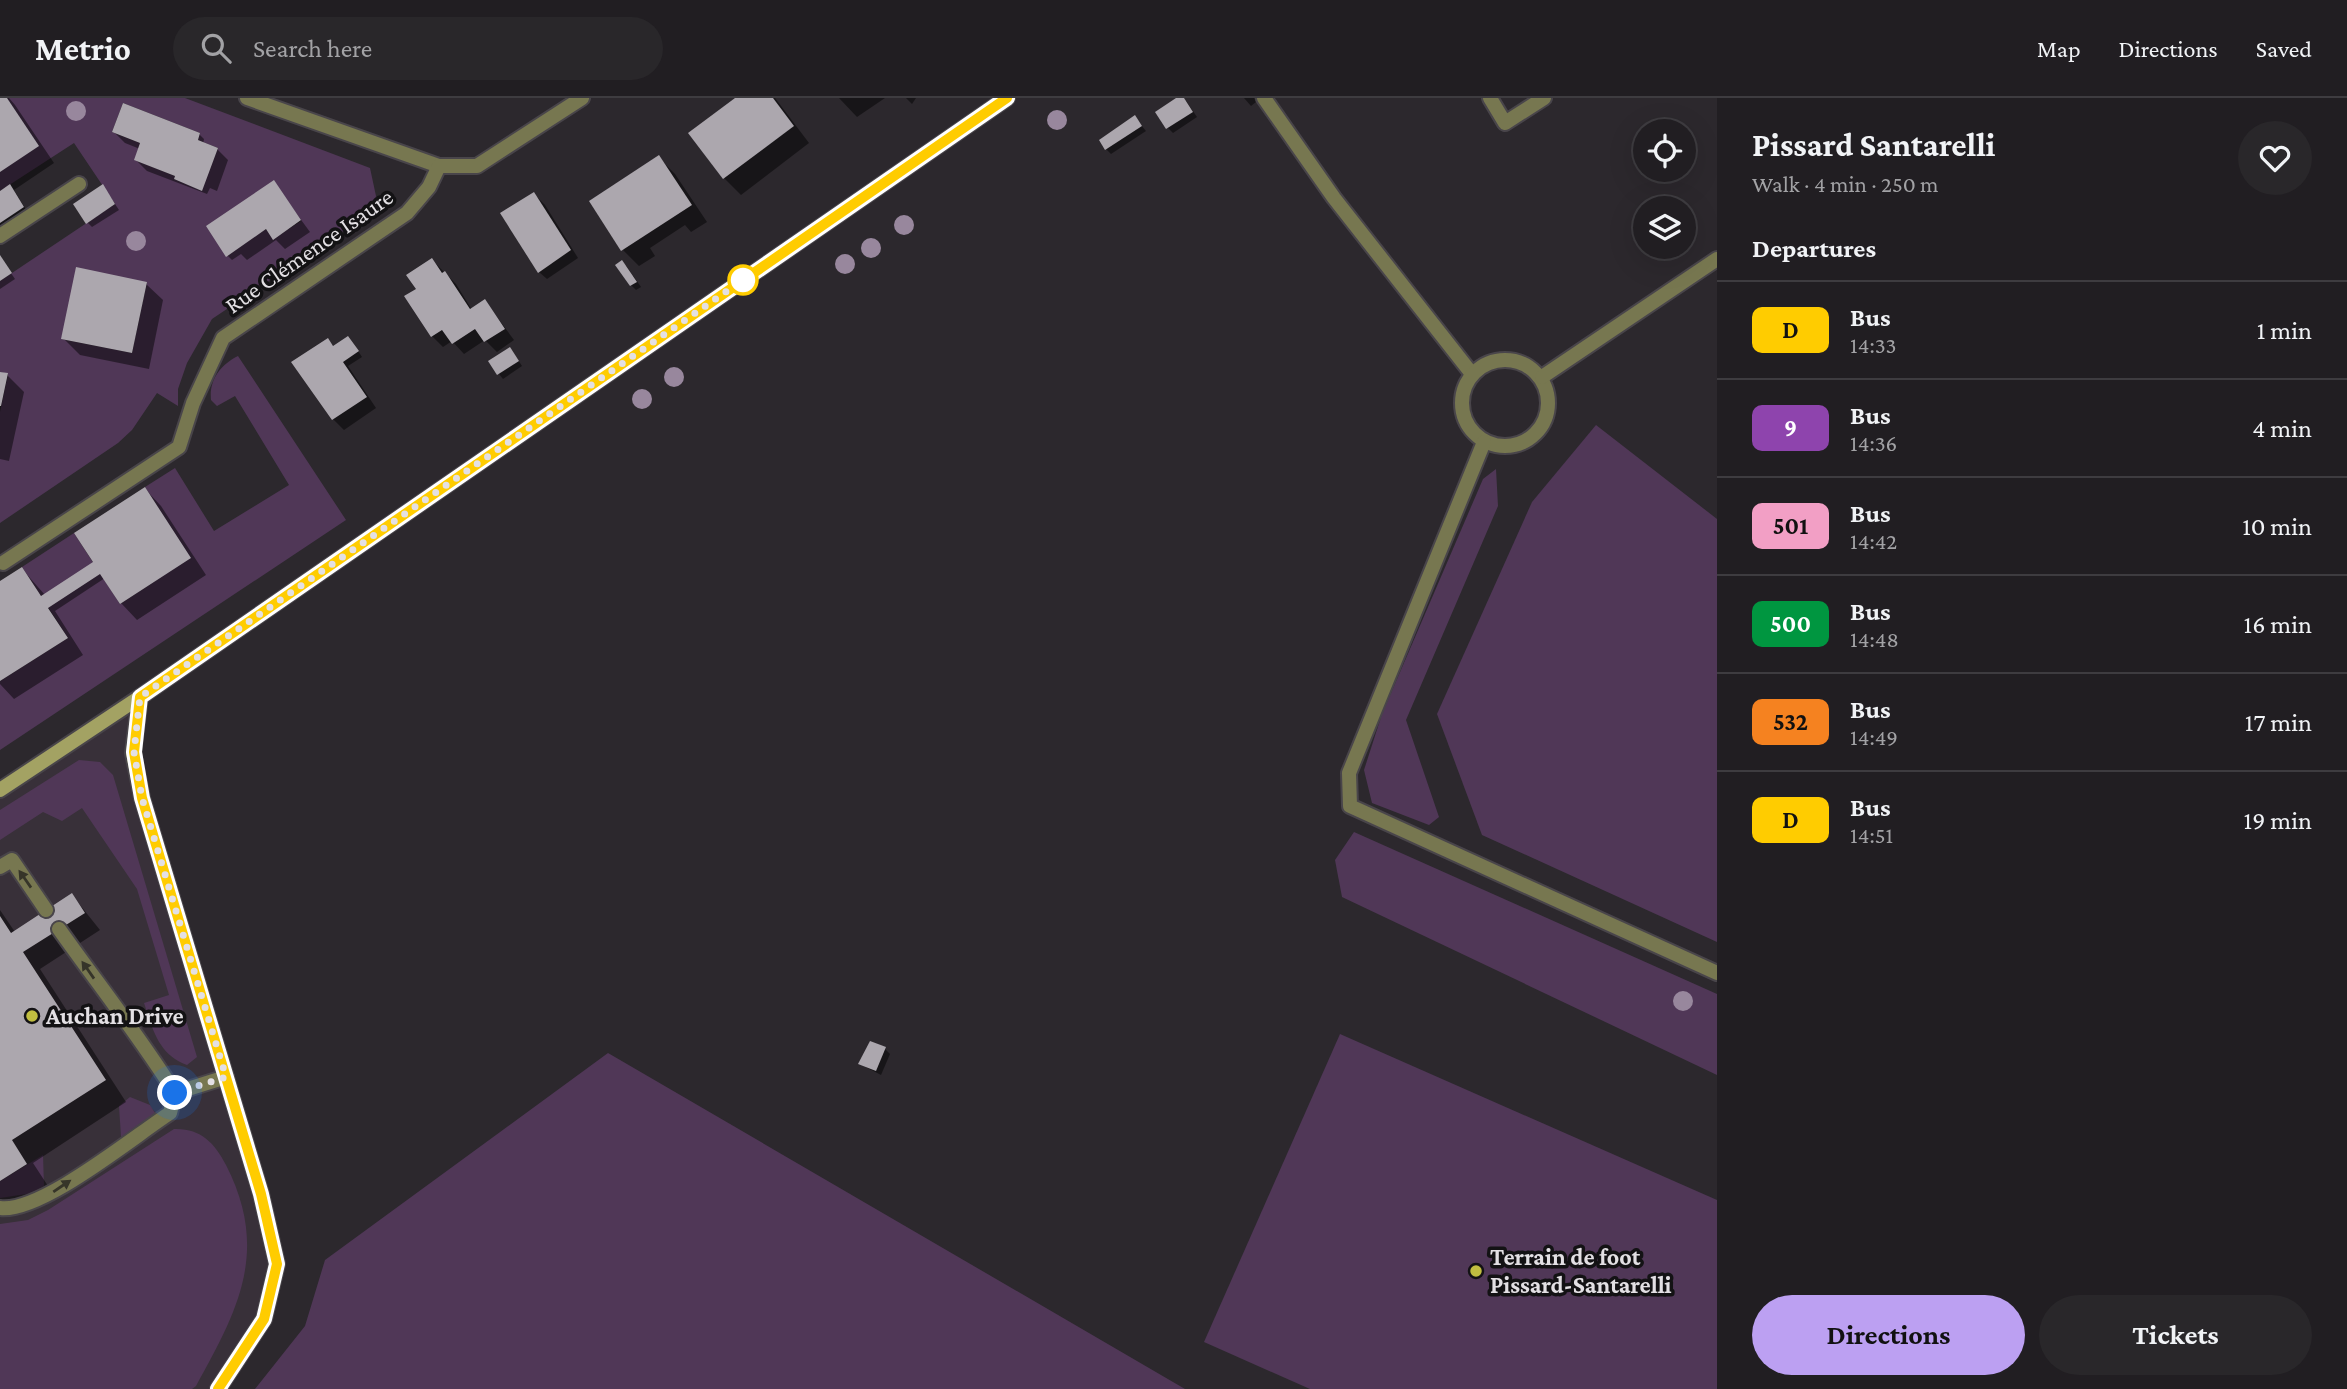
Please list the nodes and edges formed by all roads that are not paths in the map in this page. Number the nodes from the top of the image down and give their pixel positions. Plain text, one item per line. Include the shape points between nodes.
1 (247, 98) edge
2 (582, 98) edge
3 (1007, 98) edge
4 (1264, 98) edge
5 (1490, 98) edge
6 (1544, 98) edge
7 (439, 166) junction
8 (79, 184) dead end
9 (0, 236) edge
10 (1717, 258) edge
11 (1472, 374) junction
12 (1542, 377) junction
13 (1484, 442) junction
14 (3, 563) dead end
15 (140, 697) junction
16 (0, 790) edge
17 (0, 867) edge
18 (46, 910) dead end
19 (59, 929) dead end
20 (1717, 972) edge
21 (226, 1077) junction
22 (175, 1093) junction
23 (0, 1208) edge
24 (218, 1389) edge

1 - 7 street
2 - 7 street via 477,166
3 - 15 main road
4 - 11 street via 1334,198
5 - 6 street via 1505,123
7 - 14 street, Rue Clémence Isaure via 429,187 407,213 223,338 179,447
8 - 9 street
10 - 12 street
11 - 12 street via 1490,360 1519,360
11 - 13 street via 1461,398 1463,411 1466,424
12 - 13 street via 1550,402 1536,435 1512,448
13 - 20 street via 1349,773 1350,806
15 - 16 main road
15 - 21 main road via 134,752 142,798
18 -> 17 street via 12,860
22 -> 19 street
21 - 22 street
21 - 24 main road via 277,1264 264,1319
23 -> 22 street via 13,1209 49,1195 170,1112

